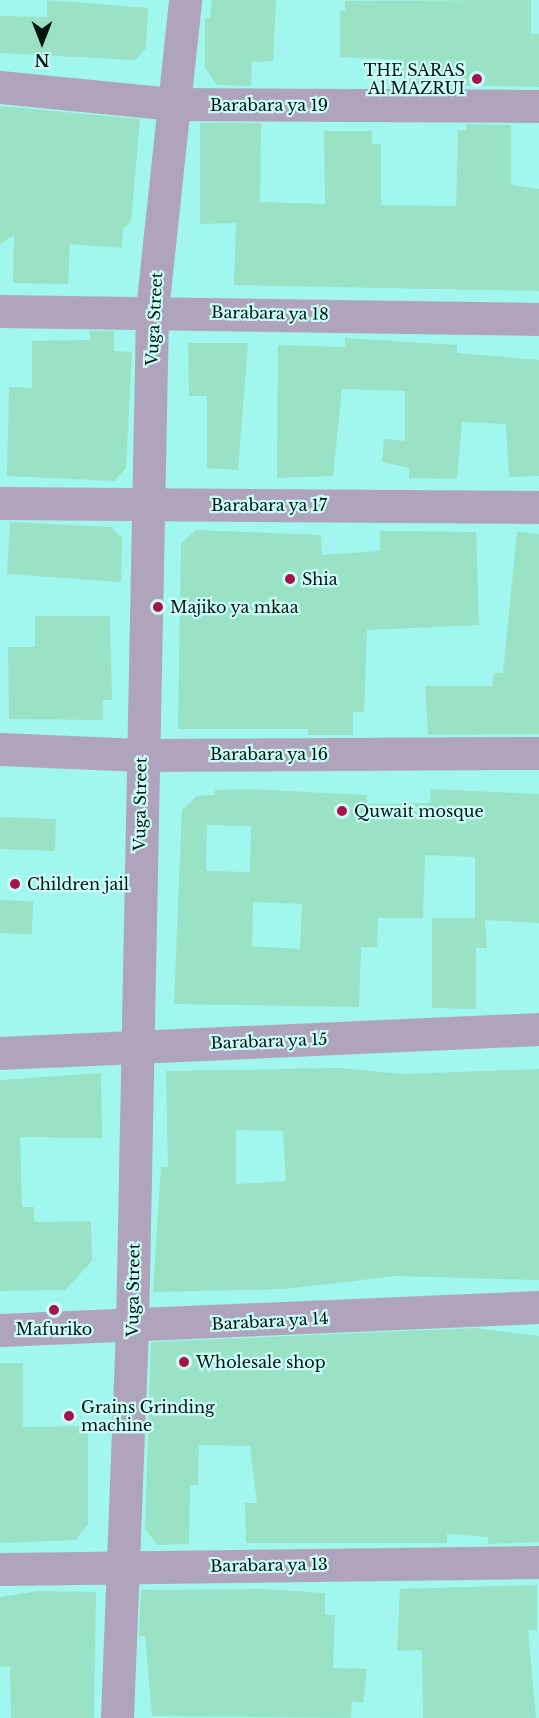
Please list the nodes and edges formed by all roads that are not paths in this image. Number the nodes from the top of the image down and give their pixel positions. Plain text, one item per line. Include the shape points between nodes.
1 (185, 0) edge
2 (0, 87) edge
3 (174, 104) junction
4 (539, 106) edge
5 (152, 310) junction
6 (0, 312) edge
7 (539, 320) edge
8 (0, 503) edge
9 (147, 505) junction
10 (539, 507) edge
11 (0, 749) edge
12 (539, 753) edge
13 (141, 755) junction
14 (539, 1029) edge
15 (138, 1047) junction
16 (0, 1053) edge
17 (539, 1307) edge
18 (132, 1328) junction
19 (0, 1330) edge
20 (539, 1562) edge
21 (122, 1567) junction
22 (0, 1569) edge
23 (117, 1718) edge

1 - 3 street, Vuga Street
2 - 3 street, Barabara ya 19
3 - 4 street, Barabara ya 19
3 - 5 street, Vuga Street
5 - 6 street, Barabara ya 18
5 - 7 street, Barabara ya 18
5 - 9 street, Vuga Street
8 - 9 street, Barabara ya 17
9 - 10 street, Barabara ya 17
9 - 13 street, Vuga Street
11 - 13 street, Barabara ya 16
12 - 13 street, Barabara ya 16
13 - 15 street, Vuga Street
14 - 15 street, Barabara ya 15
15 - 16 street, Barabara ya 15
15 - 18 street, Vuga Street
17 - 18 street, Barabara ya 14
18 - 19 street, Barabara ya 14
18 - 21 street, Vuga Street
20 - 21 street, Barabara ya 13
21 - 22 street, Barabara ya 13
21 - 23 street, Vuga Street

